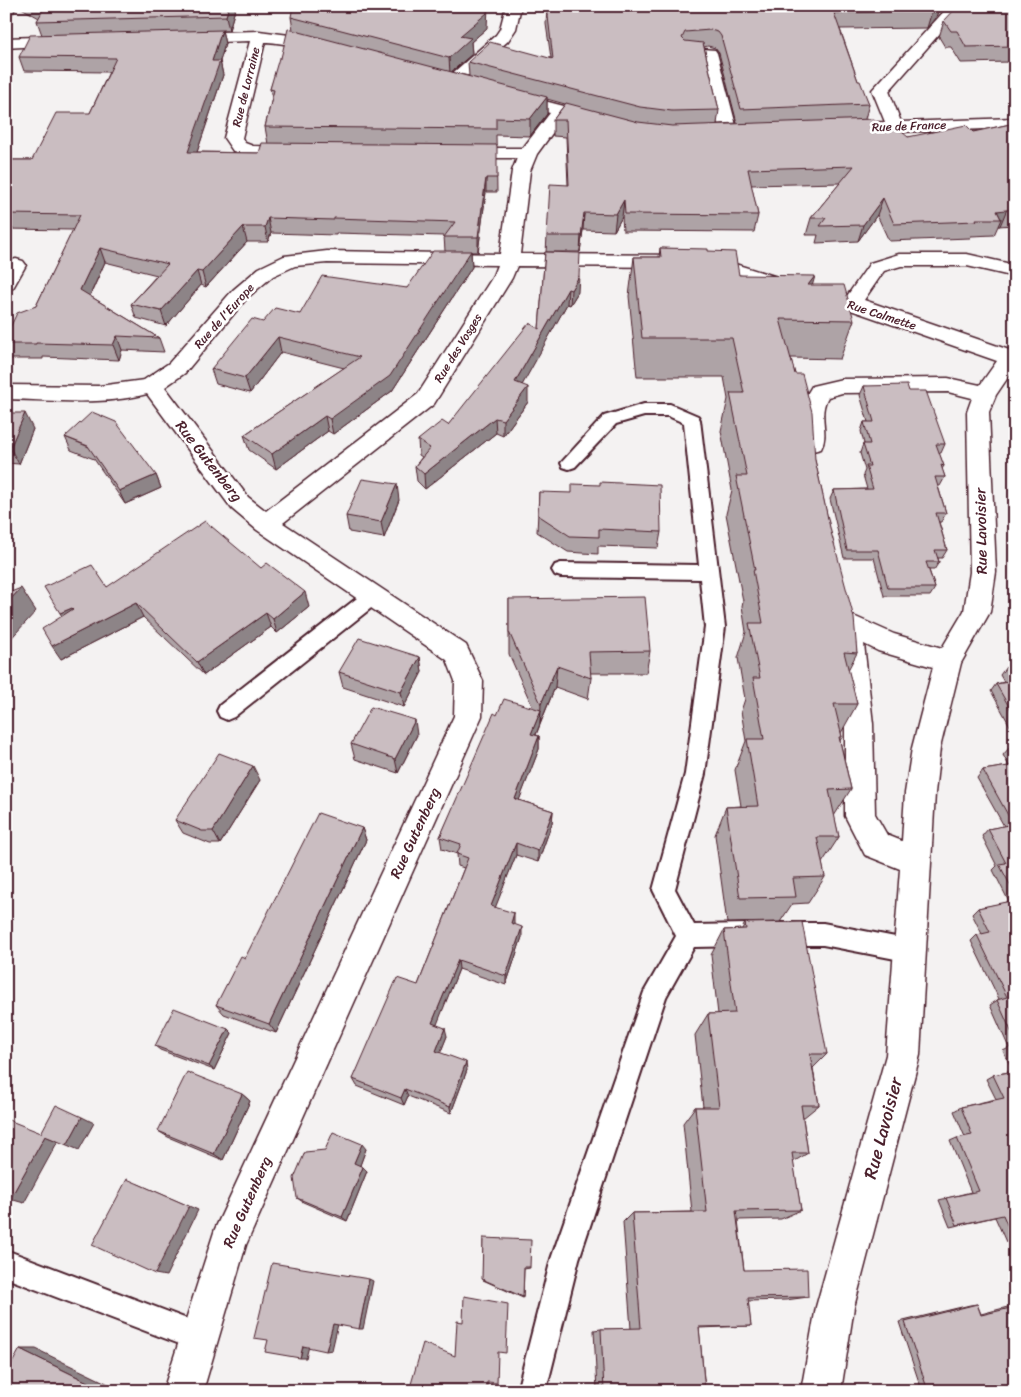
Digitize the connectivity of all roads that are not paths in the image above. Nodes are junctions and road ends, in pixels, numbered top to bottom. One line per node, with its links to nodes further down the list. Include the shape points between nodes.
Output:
1 (514, 6): 10 (street, via 502,38)
2 (957, 6): 16 (street, via 880,90)
3 (259, 36): 4 (street); 7 (street, via 298,39); 21 (street, Rue de Lorraine, via 233,138 239,147 251,150)
4 (172, 39)
5 (84, 41): 6 (street)
6 (6, 43)
7 (335, 49)
8 (689, 53): 19 (street, via 709,53)
9 (435, 76): 10 (street)
10 (453, 81): 11 (street)
11 (471, 86)
12 (498, 93): 13 (street)
13 (560, 111): 15 (street); 23 (street, Rue des Vosges)
14 (1015, 122): 16 (street, Rue de France)
15 (608, 124)
16 (895, 127): 17 (street, Rue de France)
17 (827, 130)
18 (749, 132): 19 (street)
19 (729, 133): 20 (street)
20 (710, 134)
21 (310, 151)
22 (439, 152): 23 (street)
23 (528, 153): 24 (street, Rue des Vosges, via 521,171)
24 (509, 260): 28 (street, Rue Calmette, via 692,261 728,268); 30 (street, Rue de l'Europe, via 327,256 291,260 266,272 240,294 177,368); 35 (street, Rue des Vosges, via 502,278 426,399)
25 (16, 265): 27 (street)
26 (1015, 271): 28 (street, via 967,260 899,260 877,267)
27 (6, 284)
28 (852, 304): 29 (street, Rue Calmette)
29 (1012, 359): 32 (street, Rue Lavoisier)
30 (152, 385): 31 (street, Rue de l'Europe, via 99,393); 35 (street, Rue Gutenberg, via 224,484 240,503)
31 (6, 392)
32 (985, 394): 33 (street, via 948,386 842,386 820,391 811,406); 39 (street, Rue Lavoisier, via 978,412 984,572 977,612)
33 (814, 460)
34 (569, 463): 37 (lane, via 610,420 644,410 670,410 692,420)
35 (266, 524): 38 (street, Rue Gutenberg)
36 (561, 570): 37 (lane)
37 (709, 572): 42 (lane, via 715,627 698,755 664,890)
38 (373, 596): 40 (lane); 45 (street, Rue Gutenberg, via 457,652 469,681 468,716 228,1242)
39 (948, 661): 41 (street, Rue Lavoisier, via 926,748); 41 (street, via 887,643 846,613 859,724 860,816 876,845)
40 (227, 711)
41 (916, 861): 43 (street, Rue Lavoisier)
42 (688, 936): 43 (lane, via 823,934); 47 (lane, via 656,992 565,1258)
43 (911, 951): 48 (street, Rue Lavoisier, via 903,1055 835,1307)
44 (6, 1264): 45 (lane)
45 (198, 1336): 46 (street, Rue Gutenberg)
46 (183, 1391)
47 (531, 1391)
48 (821, 1391)

